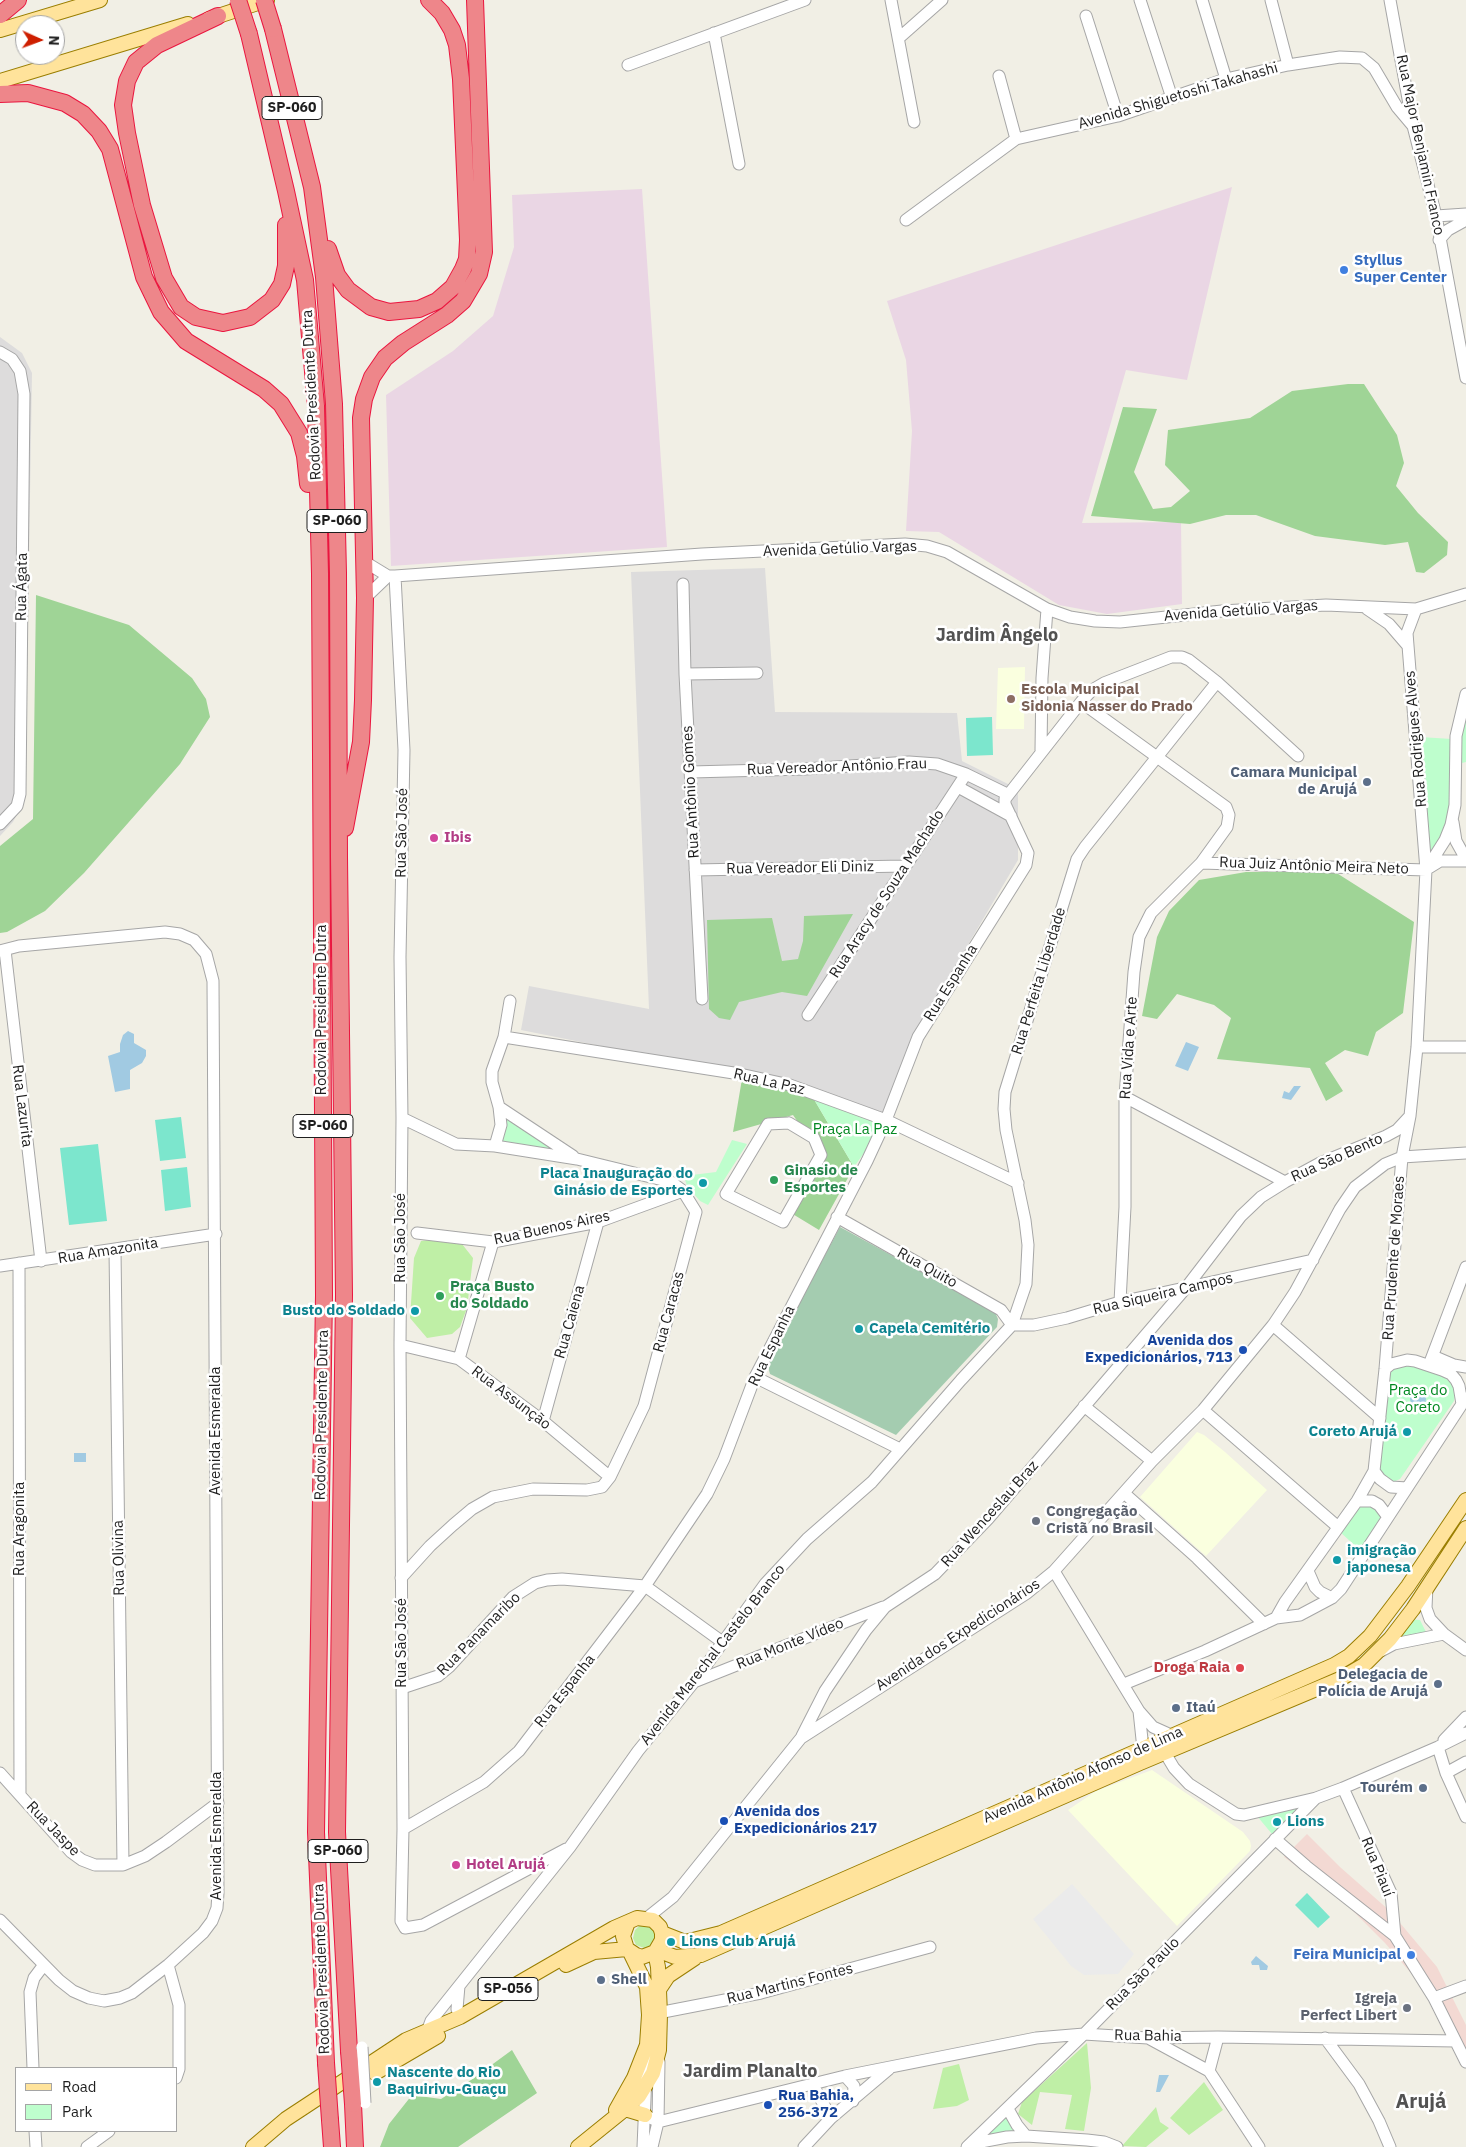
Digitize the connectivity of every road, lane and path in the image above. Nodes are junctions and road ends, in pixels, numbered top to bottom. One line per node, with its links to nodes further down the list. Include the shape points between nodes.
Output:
1 (18, 0): 14 (highway)
2 (100, 0): 17 (main road)
3 (238, 0): 33 (highway, Rodovia Presidente Dutra / SP-060, bridge)
4 (265, 0): 15 (main road); 32 (highway, Rodovia Presidente Dutra / SP-060, bridge)
5 (429, 0): 32 (highway, via 452,30 462,79 468,240 466,260 459,278 446,294 419,310 389,312 362,302 337,275)
6 (475, 0): 41 (highway, via 485,240 482,264 475,284 463,301 394,350 378,367 367,388 361,418)
7 (805, 0): 18 (street)
8 (891, 0): 19 (street)
9 (942, 0): 19 (street)
10 (1140, 0): 26 (street)
11 (1202, 0): 23 (street)
12 (1271, 0): 21 (street)
13 (1390, 0): 29 (street, Rua Major Benjamin Franco)
14 (0, 15)
15 (218, 16): 24 (main road); 33 (highway, via 157,44 136,62 127,81 123,105 142,205 164,278 181,306 205,320 232,323 250,317 272,300 282,284 286,266)
16 (1086, 16): 27 (street)
17 (0, 30)
18 (714, 33): 20 (street); 31 (street)
19 (899, 38): 28 (street)
20 (628, 65)
21 (1288, 65): 23 (street, Avenida Shiguetoshi Takahashi); 29 (street, Avenida Shiguetoshi Takahashi, via 1340,57 1362,58 1374,68 1397,107)
22 (999, 76): 30 (street)
23 (1226, 79): 26 (street, Avenida Shiguetoshi Takahashi)
24 (0, 81)
25 (0, 94): 42 (highway, via 28,93 64,103 83,114 99,131 110,149 144,277 160,312 186,341 264,389 288,414 299,434 305,456)
26 (1172, 98): 27 (street, Avenida Shiguetoshi Takahashi)
27 (1118, 116): 30 (street, Avenida Shiguetoshi Takahashi)
28 (914, 122)
29 (1413, 126): 35 (street, Rua Major Benjamin Franco)
30 (1016, 139): 36 (street, Avenida Shiguetoshi Takahashi)
31 (739, 164)
32 (312, 186): 66 (highway, Rodovia Presidente Dutra / SP-060, via 324,277 334,404)
33 (286, 190): 42 (highway, Rodovia Presidente Dutra / SP-060, via 305,280 316,406)
34 (1466, 214): 35 (street)
35 (1436, 216): 38 (street, Rua Major Benjamin Franco)
36 (906, 220)
37 (1466, 220): 38 (street, via 1448,230)
38 (1439, 240): 40 (street, Rua Major Benjamin Franco)
39 (0, 352): 65 (street, Rua Ágata, via 12,359 20,371 24,394 20,794 17,806)
40 (1466, 378)
41 (365, 562): 43 (street); 46 (highway)
42 (320, 574): 217 (highway, Rodovia Presidente Dutra / SP-060, bridge, via 324,1295 316,1832)
43 (392, 576): 46 (street); 48 (street, Avenida Getúlio Vargas, via 702,554 916,545 955,555); 82 (street, Rua São José, via 404,750 400,957)
44 (683, 584): 52 (street, Rua Antônio Gomes)
45 (1466, 594): 49 (street, Avenida Getúlio Vargas)
46 (365, 598): 66 (highway, via 361,742)
47 (1363, 606): 48 (street, Avenida Getúlio Vargas, via 1222,610 1107,622 1082,620); 49 (street, Avenida Getúlio Vargas); 50 (street, via 1389,624)
48 (1047, 609): 56 (street)
49 (1416, 609): 50 (street, Rua Rodrigues Alves, via 1408,633)
50 (1408, 648): 71 (street, Rua Rodrigues Alves)
51 (757, 673): 52 (street)
52 (684, 674): 59 (street, Rua Antônio Gomes)
53 (1217, 682): 55 (street, via 1187,658 1171,657 1104,683); 57 (street); 58 (street, Rua Perfeita Liberdade)
54 (1466, 694): 64 (street, via 1456,736)
55 (1080, 702): 56 (street); 58 (street)
56 (1041, 750): 62 (street)
57 (1298, 756)
58 (1157, 758): 68 (street, Rua Vida e Arte, via 1226,807 1229,815 1227,827); 89 (street, Rua Perfeita Liberdade, via 1077,859 1005,1092 1006,1130)
59 (690, 772): 60 (street, Rua Vereador Antônio Frau, via 909,762 937,764); 70 (street, Rua Antônio Gomes)
60 (966, 774): 61 (street, Rua Aracy de Souza Machado); 62 (street, Rua Vereador Antônio Frau)
61 (958, 787): 63 (street); 69 (street, Rua Aracy de Souza Machado)
62 (1007, 794): 63 (street, Rua Espanha, via 1005,804)
63 (1011, 816): 83 (street, Rua Espanha, via 1028,853 1026,865 918,1037)
64 (1452, 817): 67 (street, via 1456,841); 71 (street, via 1445,840)
65 (0, 824)
66 (339, 857): 218 (highway, Rodovia Presidente Dutra / SP-060, bridge, via 344,1295 337,1832 359,2103)
67 (1466, 860): 71 (street, via 1440,861)
68 (1201, 863): 71 (street, Rua Juiz Antônio Meira Neto); 79 (street, Rua Vida e Arte, via 1151,913 1142,930 1134,972)
69 (904, 866): 70 (street, Rua Vereador Eli Diniz); 75 (street, Rua Aracy de Souza Machado)
70 (695, 870): 73 (street, Rua Antônio Gomes)
71 (1426, 870): 77 (street, Rua Prudente de Moraes)
72 (3, 951): 94 (street, Avenida Esmeralda, via 19,946 165,932 194,940 206,954 213,981); 99 (street, Rua Lazurita)
73 (702, 999)
74 (510, 1001): 76 (street)
75 (808, 1015)
76 (504, 1037): 80 (street, via 492,1072); 83 (street, Rua La Paz, via 740,1074 790,1085)
77 (1417, 1047): 78 (street); 81 (street, Rua Prudente de Moraes)
78 (1466, 1047)
79 (1126, 1097): 88 (street); 104 (street, Rua Vida e Arte)
80 (499, 1107): 84 (street, via 501,1125); 87 (street)
81 (1410, 1116): 86 (street, Rua Prudente de Moraes); 88 (street, Rua São Bento, via 1386,1136 1349,1150)
82 (402, 1118): 84 (street, via 456,1144); 107 (street, Rua São José)
83 (886, 1120): 89 (street, Rua La Paz); 92 (street, Rua Espanha)
84 (496, 1146): 87 (street)
85 (1466, 1153): 86 (street, Avenida dos Expedicionários)
86 (1402, 1157): 98 (street, Avenida dos Expedicionários, via 1385,1164 1356,1188 1340,1209); 111 (street, Rua Prudente de Moraes)
87 (577, 1158): 90 (street, via 671,1182)
88 (1285, 1182): 103 (street, Rua São Bento, via 1261,1197 1241,1216)
89 (1018, 1183): 106 (street, Rua Perfeita Liberdade, via 1028,1245 1026,1284)
90 (684, 1191): 93 (street, Rua Buenos Aires); 121 (street, Rua Caracas, via 696,1212 644,1406)
91 (789, 1212): 91 (street, via 783,1222 726,1194 768,1124 789,1122 814,1138 821,1155)
92 (837, 1217): 106 (street, Rua Quito, via 1001,1310); 112 (street, Rua Espanha)
93 (598, 1222): 96 (street, Rua Buenos Aires); 117 (street, Rua Caiena)
94 (216, 1234): 97 (street, Rua Amazonita); 164 (street, Avenida Esmeralda)
95 (416, 1234): 96 (street, Rua Buenos Aires)
96 (493, 1242): 108 (street)
97 (115, 1250): 99 (street, Rua Amazonita); 169 (street, Rua Olivina)
98 (1313, 1260): 103 (street, Rua Siqueira Campos); 105 (street, Avenida dos Expedicionários)
99 (41, 1261): 100 (street, Rua Amazonita)
100 (19, 1264): 101 (street, Rua Amazonita); 162 (street, Rua Aragonita)
101 (0, 1266)
102 (1466, 1267): 109 (street)
103 (1185, 1289): 104 (street, Rua Siqueira Campos); 114 (street, Rua Wenceslau Braz)
104 (1120, 1302): 106 (street, Rua Siqueira Campos, via 1059,1320)
105 (1273, 1324): 115 (street, Avenida dos Expedicionários); 116 (street)
106 (1012, 1325): 118 (street, Avenida Marechal Castelo Branco)
107 (400, 1345): 108 (street, Rua Assunção); 132 (street, Rua São José)
108 (459, 1358): 117 (street, Rua Assunção)
109 (1431, 1360): 110 (street); 111 (street, via 1407,1360); 113 (street, via 1456,1380)
110 (1466, 1367)
111 (1385, 1368): 116 (street, Rua Prudente de Moraes)
112 (755, 1377): 118 (street); 133 (street, Rua Espanha, via 707,1494)
113 (1464, 1401): 122 (street)
114 (1084, 1406): 119 (street); 136 (street, Rua Wenceslau Braz, via 950,1560 915,1588)
115 (1203, 1410): 119 (street, Avenida dos Expedicionários); 127 (street)
116 (1380, 1418): 120 (street, Rua Prudente de Moraes)
117 (543, 1421): 121 (street, Rua Assunção)
118 (900, 1449): 140 (street, Avenida Marechal Castelo Branco, via 872,1482 786,1559)
119 (1152, 1461): 123 (street, Avenida dos Expedicionários)
120 (1374, 1471): 122 (street, via 1390,1487); 125 (street, Rua Prudente de Moraes)
121 (610, 1477): 132 (street, via 602,1487 587,1490 533,1488 493,1496 452,1525)
122 (1407, 1488): 126 (street)
123 (1124, 1493): 129 (street, Avenida dos Expedicionários); 138 (street)
124 (1466, 1500): 131 (main road, Avenida Antônio Afonso de Lima / SP-056)
125 (1357, 1501): 126 (street, via 1372,1501); 127 (street, Rua Prudente de Moraes)
126 (1388, 1516): 135 (street)
127 (1338, 1527): 130 (street, Rua Prudente de Moraes)
128 (1466, 1528): 134 (main road, Avenida Antônio Afonso de Lima / SP-056)
129 (1054, 1571): 146 (street); 153 (street, Avenida dos Expedicionários, via 1027,1593)
130 (1308, 1571): 135 (street, via 1315,1587); 137 (street, Rua Prudente de Moraes)
131 (1414, 1576): 134 (main road); 143 (main road, Avenida Antônio Afonso de Lima / SP-056, via 1370,1636)
132 (401, 1578): 147 (street, Rua São José)
133 (645, 1586): 140 (street); 147 (street, Rua Panamaribo, via 562,1579 535,1583 513,1597 438,1676); 166 (street, Rua Espanha, via 519,1751 484,1782)
134 (1427, 1586): 139 (street, via 1426,1608 1430,1619); 142 (main road, Avenida Antônio Afonso de Lima / SP-056)
135 (1332, 1598): 137 (street, via 1300,1616)
136 (885, 1606): 145 (street, Rua Monte Vídeo); 153 (street, Rua Wenceslau Braz, via 825,1690)
137 (1276, 1618): 138 (street)
138 (1264, 1624): 146 (street)
139 (1444, 1634): 141 (street); 142 (street, via 1394,1644)
140 (722, 1641): 145 (street, Avenida Marechal Castelo Branco)
141 (1466, 1650)
142 (1378, 1653): 144 (main road, Avenida Antônio Afonso de Lima / SP-056, via 1358,1670)
143 (1334, 1665): 144 (main road); 150 (main road, Avenida Antônio Afonso de Lima / SP-056)
144 (1340, 1679): 150 (main road, Avenida Antônio Afonso de Lima / SP-056)
145 (694, 1682): 168 (street, Avenida Marechal Castelo Branco, via 638,1751)
146 (1124, 1684): 148 (street)
147 (402, 1688): 166 (street, Rua São José)
148 (1139, 1711): 152 (street, via 1153,1727); 155 (street)
149 (1466, 1717): 154 (street)
150 (1196, 1733): 152 (main road, Avenida Antônio Afonso de Lima / SP-056); 156 (main road, Avenida Antônio Afonso de Lima / SP-056)
151 (1465, 1734): 154 (street)
152 (1173, 1736): 155 (main road, Avenida Antônio Afonso de Lima / SP-056)
153 (801, 1738): 170 (street, Avenida dos Expedicionários, via 673,1897)
154 (1438, 1747): 160 (street); 161 (street)
155 (1142, 1749): 158 (main road, Avenida Antônio Afonso de Lima / SP-056)
156 (1165, 1753): 158 (main road, Avenida Antônio Afonso de Lima / SP-056); 163 (street, via 1183,1780 1236,1814 1244,1815)
157 (1466, 1762): 160 (street)
158 (1112, 1769): 173 (main road, Avenida Antônio Afonso de Lima / SP-056, via 721,1933 685,1942); 178 (main road, Avenida Antônio Afonso de Lima / SP-056)
159 (0, 1772): 162 (street, Rua Jaspe)
160 (1446, 1773): 165 (street)
161 (1343, 1788): 163 (street); 174 (street, Rua Piauí, via 1391,1893)
162 (20, 1795): 169 (street, Rua Jaspe, via 82,1860 94,1865)
163 (1316, 1798): 167 (street, Rua São Paulo)
164 (218, 1803): 169 (street, Rua Jaspe, via 145,1856); 179 (street, Avenida Esmeralda, via 217,1908 203,1933)
165 (1466, 1817)
166 (404, 1829): 168 (street, Rua São José, via 401,1921 406,1928 423,1926)
167 (1275, 1839): 174 (street); 187 (street, Rua São Paulo)
168 (570, 1847): 181 (street, Avenida Marechal Castelo Branco)
169 (123, 1865)
170 (648, 1918): 172 (main road, SP-056); 173 (main road, SP-056)
171 (0, 1920): 180 (street)
172 (628, 1922): 176 (main road, via 623,1936); 186 (main road, SP-056, via 607,1931)
173 (661, 1930): 177 (main road, via 662,1940)
174 (1396, 1936): 184 (street, Rua Piauí)
175 (930, 1947): 185 (street, Rua Martins Fontes, via 761,1993)
176 (629, 1951): 177 (main road, SP-056, via 642,1957); 185 (main road, via 647,1987); 189 (main road, SP-056, via 594,1952)
177 (656, 1951): 178 (main road, Avenida Antônio Afonso de Lima / SP-056, via 675,1957); 183 (main road)
178 (701, 1955): 183 (main road, via 668,1976)
179 (168, 1965): 180 (street, via 132,1993 104,2001 73,1991); 198 (street, via 179,2005)
180 (43, 1966): 195 (street, via 34,1978 30,1992)
181 (459, 1986): 186 (street, via 457,2009); 189 (street, Avenida Marechal Castelo Branco, via 431,2020)
182 (1466, 1986): 184 (street)
183 (660, 1988): 185 (main road)
184 (1434, 1998): 192 (street, Rua Piauí)
185 (655, 2014): 193 (main road)
186 (460, 2017): 189 (main road, SP-056)
187 (1084, 2034): 190 (street, Rua Bahia); 196 (street, Rua Bahia, via 1036,2038); 204 (street, Rua São Paulo)
188 (1218, 2037): 190 (street, Rua Bahia); 191 (street, Rua Bahia); 197 (street)
189 (425, 2038): 215 (main road, SP-056, via 406,2040 286,2119); 216 (main road, SP-056, via 303,2118)
190 (1148, 2038): 197 (street)
191 (1325, 2038): 192 (street, Rua Bahia); 225 (street, via 1359,2084)
192 (1455, 2041): 194 (street, Rua Piauí)
193 (653, 2047): 201 (main road, via 653,2073); 207 (street); 208 (main road)
194 (1466, 2062)
195 (33, 2067)
196 (889, 2069): 199 (street, Rua Bahia); 202 (street)
197 (1208, 2071): 224 (street)
198 (178, 2072)
199 (845, 2076): 200 (street, Rua Bahia); 202 (street, via 854,2086)
200 (813, 2085): 206 (street); 207 (street)
201 (645, 2087): 203 (main road); 205 (street)
202 (853, 2101): 206 (street)
203 (625, 2109): 205 (main road); 208 (main road)
204 (1008, 2109): 211 (street); 212 (street, Rua São Paulo)
205 (645, 2115): 207 (street); 220 (street)
206 (831, 2118): 222 (street)
207 (658, 2122): 221 (street)
208 (607, 2124): 219 (main road)
209 (35, 2132): 213 (street)
210 (108, 2132): 214 (street)
211 (1026, 2136): 212 (street); 223 (street, via 1104,2142)
212 (968, 2146)
213 (36, 2147)
214 (87, 2147)
215 (253, 2147)
216 (265, 2147)
217 (332, 2147)
218 (355, 2147)
219 (578, 2147)
220 (643, 2147)
221 (652, 2147)
222 (804, 2147)
223 (1117, 2147)
224 (1259, 2147)
225 (1390, 2147)

